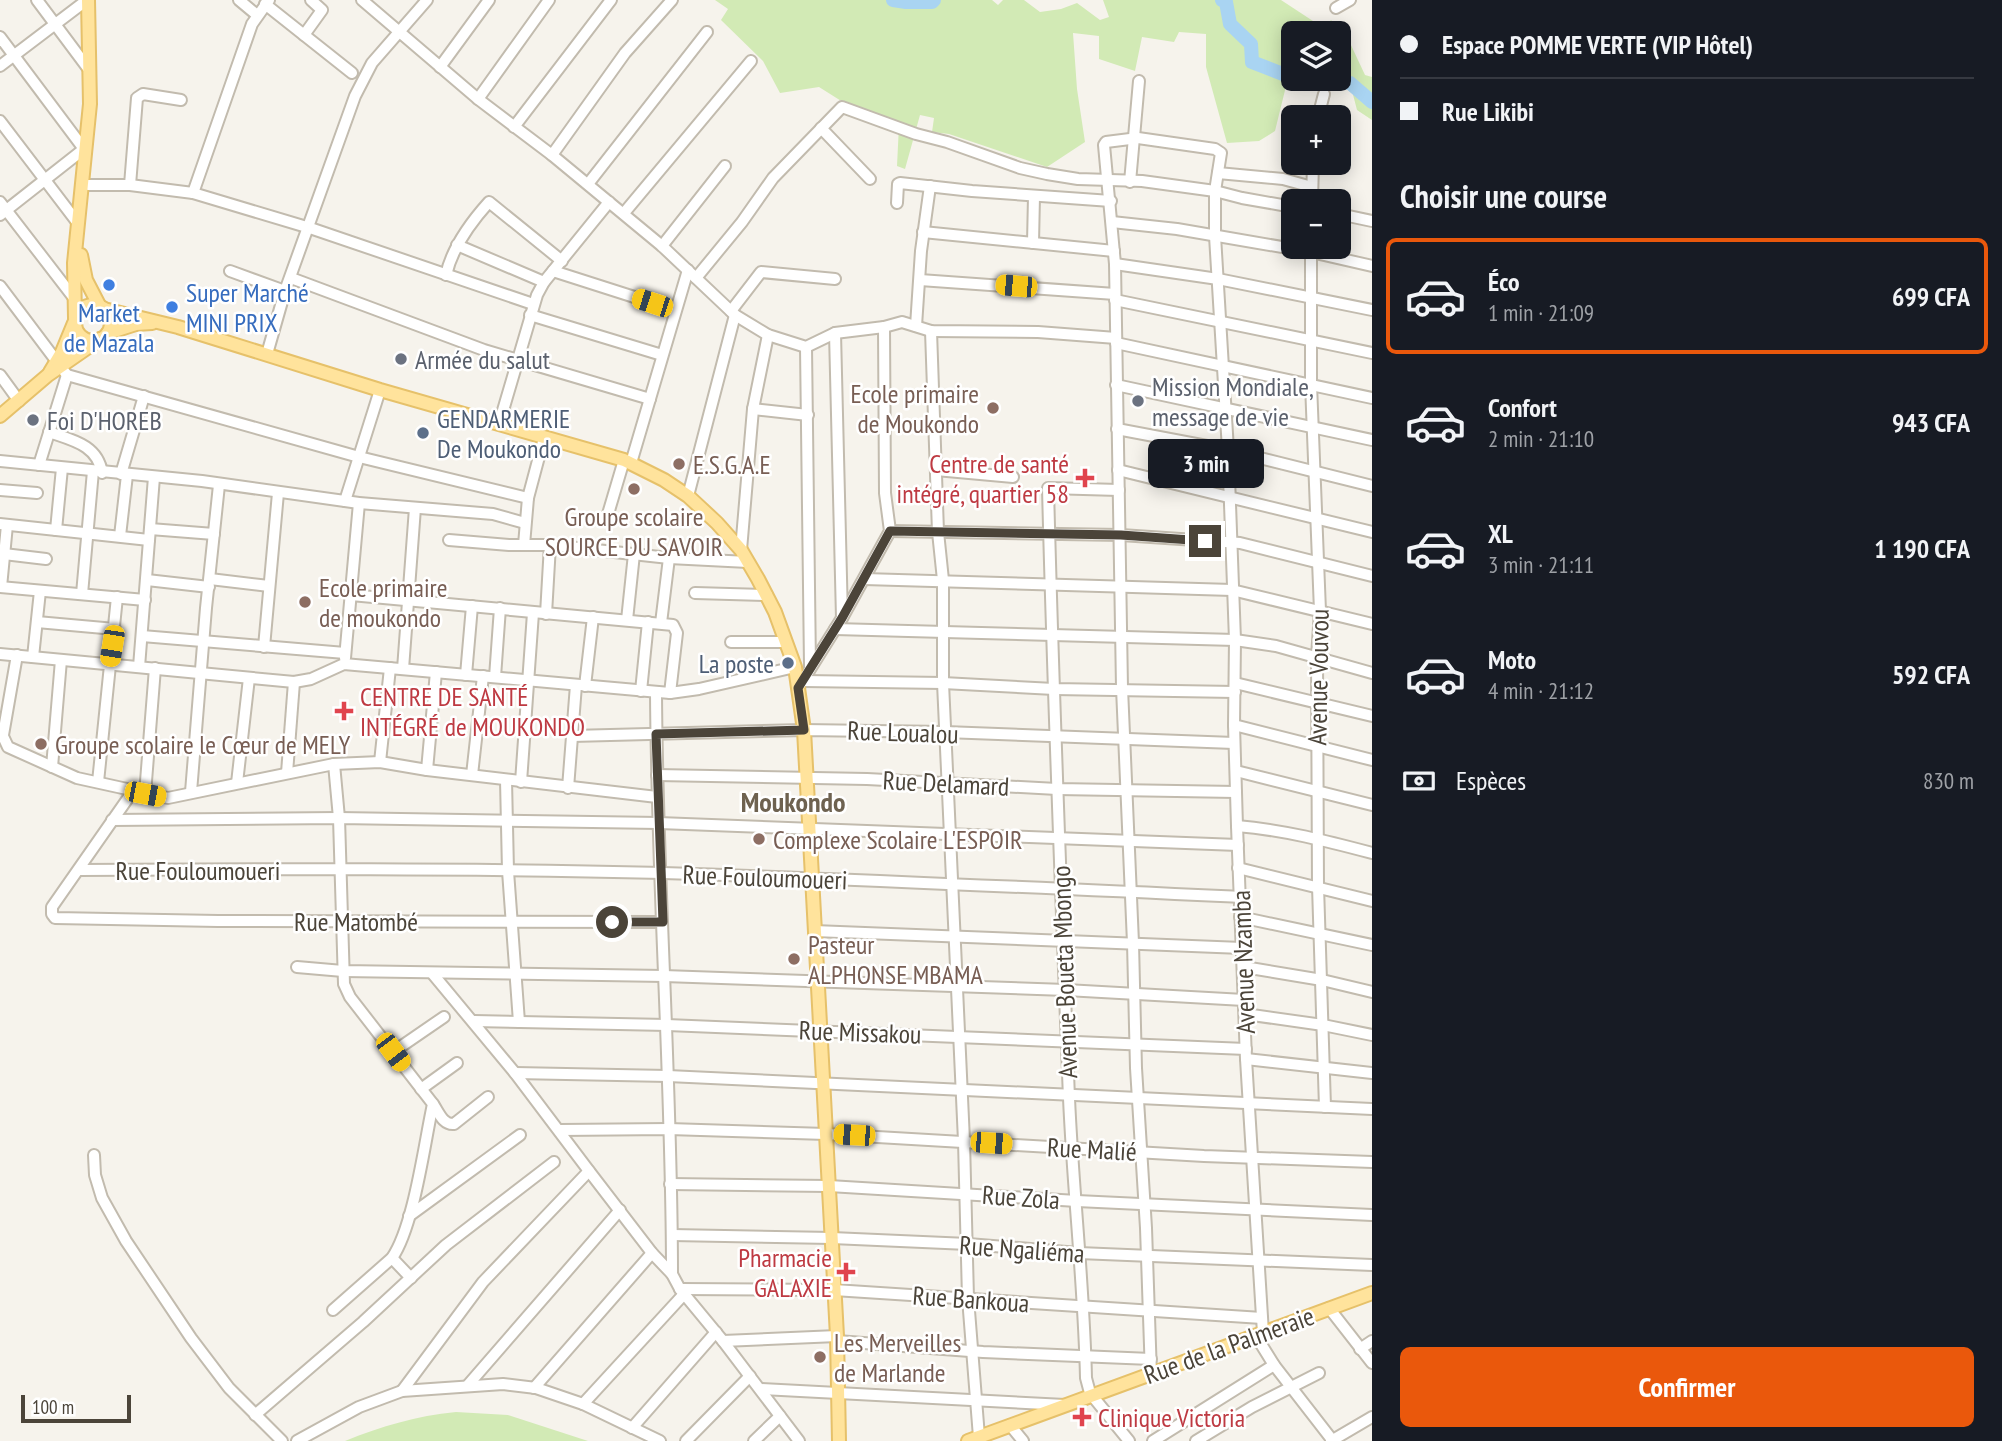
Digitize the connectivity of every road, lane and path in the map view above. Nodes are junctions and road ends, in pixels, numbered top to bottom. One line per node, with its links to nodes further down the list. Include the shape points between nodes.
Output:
1 (37, 0): 17 (street)
2 (87, 0): 17 (street); 26 (main road)
3 (94, 0): 48 (main road, via 95,103)
4 (239, 0): 16 (street)
5 (311, 0): 20 (street, via 322,10)
6 (362, 0): 18 (street)
7 (427, 0): 18 (street)
8 (489, 0): 25 (street)
9 (534, 0): 14 (street)
10 (611, 0): 34 (street)
11 (672, 0): 38 (street, via 625,53)
12 (1350, 0): 15 (street)
13 (267, 2): 16 (street); 20 (street)
14 (547, 4): 30 (street)
15 (1336, 8)
16 (257, 15): 52 (street)
17 (56, 25): 22 (street); 26 (street)
18 (400, 32): 25 (street); 64 (street, via 363,78)
19 (707, 32): 46 (street)
20 (304, 35): 27 (street)
21 (0, 37): 22 (street)
22 (14, 56): 24 (street); 37 (street)
23 (751, 61): 59 (street)
24 (0, 66)
25 (440, 67): 30 (street)
26 (90, 71): 37 (main road)
27 (352, 73)
28 (1139, 81): 36 (street)
29 (1324, 94): 32 (street)
30 (478, 99): 34 (street)
31 (181, 100): 47 (street, via 143,94 137,98)
32 (1321, 105)
33 (0, 121): 43 (street)
34 (514, 127): 38 (street)
35 (821, 128): 42 (street); 44 (street, via 845,107 1020,168); 79 (street)
36 (1133, 138): 40 (street, via 1219,150); 44 (street, via 1106,142); 45 (street)
37 (85, 150): 43 (street); 62 (main road)
38 (552, 155): 46 (street)
39 (725, 166): 69 (street)
40 (1218, 173): 50 (street, via 1283,179); 51 (street, Avenue Nzamba)
41 (1312, 175): 50 (street)
42 (870, 179)
43 (45, 181): 58 (street); 62 (street)
44 (1106, 181): 45 (street); 54 (street)
45 (1130, 182): 51 (street)
46 (588, 184): 55 (street)
47 (130, 185): 48 (street); 52 (street)
48 (88, 186): 91 (main road, via 81,259)
49 (930, 186): 53 (street); 56 (street, via 899,183); 65 (street)
50 (1312, 187)
51 (1215, 191): 57 (street); 66 (street, Avenue Nzamba)
52 (193, 193): 64 (street)
53 (1034, 196): 54 (street); 67 (street)
54 (1111, 201): 63 (street)
55 (609, 202): 59 (street); 74 (street)
56 (897, 203)
57 (1281, 205)
58 (2, 209): 90 (street)
59 (624, 214): 69 (street)
60 (1351, 217): 61 (street)
61 (1372, 221)
62 (77, 222): 90 (main road)
63 (1112, 222): 66 (street); 71 (street)
64 (310, 228): 80 (street); 81 (street)
65 (923, 232): 67 (street); 84 (street)
66 (1215, 236): 70 (street); 83 (street, Avenue Nzamba)
67 (1033, 243): 71 (street)
68 (457, 245): 74 (street, via 491,202); 80 (street); 85 (street)
69 (662, 246): 79 (street)
70 (1281, 246)
71 (1114, 251): 75 (street)
72 (1311, 259): 89 (street, Avenue Vouvou)
73 (1345, 259): 76 (street)
74 (562, 261): 78 (street)
75 (1115, 264): 83 (street); 88 (street)
76 (1372, 266)
77 (230, 271): 87 (street)
78 (553, 271): 85 (street); 93 (street)
79 (692, 274): 93 (street); 95 (street)
80 (446, 275): 92 (street)
81 (291, 278): 87 (street); 111 (street)
82 (835, 279): 95 (street, via 761,272)
83 (1218, 279): 89 (street); 97 (street, Avenue Nzamba)
84 (920, 280): 88 (street); 99 (street)
85 (544, 282): 92 (street)
86 (0, 286): 113 (street)
87 (285, 291): 109 (street)
88 (1115, 297): 97 (street); 106 (street)
89 (1312, 297): 94 (street); 105 (street, Avenue Vouvou)
90 (74, 298): 96 (main road)
91 (102, 308): 96 (main road, via 85,307); 98 (main road); 104 (main road, via 111,322)
92 (532, 309): 110 (street); 111 (street)
93 (675, 310): 110 (street)
94 (1372, 310)
95 (733, 313): 103 (street); 151 (street)
96 (75, 320): 104 (main road, via 77,332 85,340); 113 (main road)
97 (1221, 321): 105 (street); 112 (street, Avenue Nzamba)
98 (162, 323): 104 (main road, via 136,324); 109 (main road)
99 (916, 326): 100 (street, via 902,322); 101 (street)
100 (884, 327): 102 (street); 162 (street, via 885,493)
101 (930, 331): 106 (street, via 1038,332); 138 (street)
102 (835, 333): 107 (street); 205 (street)
103 (768, 335): 107 (street); 123 (street)
104 (104, 336): 113 (main road)
105 (1311, 339): 108 (street); 116 (street, Avenue Vouvou)
106 (1116, 340): 112 (street); 115 (street)
107 (806, 347): 124 (street)
108 (1372, 353)
109 (267, 354): 117 (main road)
110 (662, 355): 119 (street)
111 (516, 360): 119 (street); 126 (street)
112 (1223, 364): 116 (street); 122 (street, Avenue Nzamba)
113 (62, 368): 118 (street); 121 (main road); 129 (street)
114 (0, 375): 121 (street)
115 (1116, 384): 122 (street); 128 (street)
116 (1311, 384): 120 (street); 127 (street, Avenue Vouvou)
117 (380, 390): 126 (main road); 133 (street)
118 (144, 396): 133 (street); 142 (street)
119 (650, 398): 135 (street)
120 (1372, 398)
121 (19, 401): 125 (main road)
122 (1226, 407): 127 (street); 132 (street, Avenue Nzamba)
123 (753, 410): 124 (street); 177 (street)
124 (808, 415): 233 (street)
125 (0, 416)
126 (499, 424): 130 (main road)
127 (1314, 426): 131 (street); 140 (street, Avenue Vouvou)
128 (1117, 429): 132 (street); 139 (street)
129 (49, 432): 136 (street); 141 (street, via 90,449 99,459)
130 (544, 438): 135 (main road); 153 (street)
131 (1372, 440)
132 (1228, 450): 140 (street); 152 (street, Avenue Nzamba)
133 (359, 457): 153 (street); 154 (street)
134 (0, 461): 136 (street)
135 (627, 462): 151 (main road); 157 (street)
136 (39, 465): 137 (street)
137 (62, 468): 141 (street); 161 (street)
138 (936, 470): 144 (street); 163 (street)
139 (1118, 470): 148 (street); 152 (street)
140 (1315, 471): 146 (street); 158 (street, Avenue Vouvou)
141 (97, 472): 142 (street); 165 (street)
142 (124, 475): 143 (street); 170 (street)
143 (154, 477): 145 (street); 167 (street)
144 (1013, 477)
145 (219, 485): 150 (street); 168 (street)
146 (1372, 486)
147 (0, 490): 149 (street)
148 (1119, 490): 166 (street, Avenue Boueta Mbongo, via 1048,488); 169 (street)
149 (37, 493)
150 (278, 493): 154 (street); 187 (street)
151 (688, 496): 177 (main road)
152 (1228, 497): 158 (street); 172 (street, Avenue Nzamba)
153 (528, 498): 159 (street)
154 (345, 501): 155 (street)
155 (359, 503): 156 (street); 194 (street)
156 (415, 508): 159 (street, via 493,514); 198 (street)
157 (608, 514)
158 (1316, 517): 164 (street); 180 (street, Avenue Vouvou)
159 (525, 523): 173 (street)
160 (3, 524): 161 (street); 175 (street)
161 (56, 530): 165 (street)
162 (890, 531): 163 (street); 182 (street)
163 (938, 532): 166 (street); 184 (street)
164 (1372, 532)
165 (88, 533): 170 (street); 193 (street)
166 (1049, 533): 169 (street); 186 (street, Avenue Boueta Mbongo)
167 (150, 534): 168 (street); 170 (street); 183 (street)
168 (214, 534): 185 (street)
169 (1121, 535): 172 (street); 189 (street)
170 (120, 536)
171 (449, 540): 173 (street)
172 (1230, 542): 180 (street); 190 (street, Avenue Nzamba)
173 (524, 545): 174 (street)
174 (550, 545): 176 (street); 203 (street)
175 (4, 554): 179 (street); 188 (street)
176 (634, 554): 178 (street); 206 (street)
177 (744, 556): 178 (street); 195 (main road)
178 (668, 558): 209 (street)
179 (46, 559)
180 (1319, 561): 181 (street); 201 (street, Avenue Vouvou)
181 (1372, 576)
182 (864, 579): 184 (street); 205 (street)
183 (147, 580): 185 (street); 197 (street)
184 (943, 580): 186 (street); 213 (street)
185 (209, 583): 187 (street); 218 (street)
186 (1051, 584): 189 (street); 214 (street, Avenue Boueta Mbongo)
187 (269, 586): 221 (street)
188 (0, 587): 191 (street)
189 (1121, 587): 190 (street); 216 (street)
190 (1232, 590): 201 (street); 217 (street, Avenue Nzamba)
191 (40, 591): 193 (street); 207 (street)
192 (695, 593): 195 (street)
193 (82, 594): 196 (street)
194 (351, 595): 198 (street); 226 (street)
195 (767, 595): 220 (main road)
196 (117, 597): 197 (street); 211 (street)
197 (145, 600): 215 (street)
198 (409, 600): 199 (street); 234 (street)
199 (472, 606): 200 (street); 238 (street)
200 (500, 608): 202 (street); 239 (street)
201 (1320, 611): 210 (street); 225 (street, Avenue Vouvou)
202 (533, 613): 203 (street); 241 (street)
203 (546, 614): 204 (street)
204 (593, 617): 206 (street); 245 (street)
205 (842, 618): 212 (street)
206 (627, 620): 208 (street)
207 (37, 622): 211 (street); 224 (street)
208 (648, 622): 209 (street); 249 (street)
209 (661, 623): 251 (street, via 673,625 677,633)
210 (1372, 624)
211 (115, 629): 228 (street)
212 (835, 629): 213 (street); 233 (street)
213 (941, 632): 214 (street); 243 (street)
214 (1053, 634): 216 (street); 248 (street, Avenue Boueta Mbongo)
215 (142, 636): 218 (street); 229 (street)
216 (1121, 636): 217 (street); 247 (street)
217 (1235, 640): 225 (street); 246 (street, Avenue Nzamba)
218 (205, 642): 221 (street); 236 (street)
219 (731, 642): 220 (street)
220 (786, 642): 230 (main road)
221 (264, 647): 226 (street)
222 (0, 654): 223 (street)
223 (17, 655): 224 (street); 256 (street)
224 (33, 657): 227 (street)
225 (1317, 657): 237 (street); 252 (street, Avenue Vouvou)
226 (345, 659): 232 (street); 242 (street, via 311,679)
227 (61, 660): 228 (street); 267 (street)
228 (110, 664): 229 (street); 275 (street)
229 (139, 667): 231 (street)
230 (795, 667): 244 (main road); 251 (street)
231 (155, 668): 236 (street); 286 (street)
232 (390, 668): 234 (street); 265 (street)
233 (810, 668): 244 (street)
234 (403, 669): 235 (street)
235 (436, 672): 238 (street); 268 (street)
236 (202, 673): 240 (street); 283 (street)
237 (1372, 673)
238 (466, 675): 239 (street)
239 (489, 677): 241 (street); 271 (street)
240 (249, 678): 242 (street); 277 (street)
241 (528, 680): 245 (street); 276 (street)
242 (295, 682): 270 (street)
243 (943, 683): 244 (street); 248 (street); 257 (street)
244 (801, 684): 255 (main road)
245 (580, 685): 249 (street); 259 (street)
246 (1235, 687): 247 (street); 252 (street); 254 (street, Avenue Nzamba)
247 (1122, 688): 248 (street); 261 (street)
248 (1054, 689): 260 (street, Avenue Boueta Mbongo)
249 (640, 691): 250 (street)
250 (656, 692): 251 (street); 258 (street)
251 (670, 693)
252 (1318, 702): 253 (street); 263 (street, Avenue Vouvou)
253 (1372, 716)
254 (1234, 725): 262 (street, Avenue Nzamba); 263 (street)
255 (804, 730): 257 (street, Rue Loualou); 258 (street, Rue Loualou); 273 (main road)
256 (2, 732): 267 (street, via 8,747)
257 (945, 732): 260 (street, Rue Loualou); 278 (street)
258 (656, 734): 259 (street, Rue Loualou); 272 (street)
259 (572, 736): 279 (street)
260 (1056, 738): 261 (street, Rue Loualou); 280 (street, Avenue Boueta Mbongo)
261 (1124, 740): 262 (street, Rue Loualou); 281 (street)
262 (1234, 743): 269 (street, Avenue Nzamba)
263 (1317, 747): 264 (street); 285 (street, Avenue Vouvou)
264 (1372, 760)
265 (380, 762): 266 (street); 268 (street)
266 (334, 764): 270 (street); 289 (street)
267 (52, 767): 275 (street)
268 (428, 770): 271 (street)
269 (1236, 771): 284 (street, Avenue Nzamba); 285 (street)
270 (287, 773): 277 (street)
271 (472, 775): 274 (street)
272 (657, 775): 273 (street, Rue Delamard); 287 (street)
273 (806, 779): 278 (street, Rue Delamard); 294 (main road)
274 (506, 780): 276 (street); 291 (street)
275 (98, 782): 282 (street)
276 (521, 782): 279 (street)
277 (237, 783): 283 (street)
278 (947, 784): 280 (street, Rue Delamard); 295 (street)
279 (568, 788): 287 (street)
280 (1057, 789): 281 (street, Rue Delamard); 296 (street, Avenue Boueta Mbongo)
281 (1126, 790): 284 (street, Rue Delamard); 298 (street)
282 (133, 791): 286 (street); 290 (street)
283 (191, 792): 286 (street, via 168,798)
284 (1236, 792): 293 (street, Avenue Nzamba)
285 (1318, 792): 288 (street); 297 (street, Avenue Vouvou)
286 (145, 794)
287 (657, 797): 292 (street)
288 (1372, 805)
289 (339, 818): 290 (street); 291 (street); 302 (street)
290 (112, 820): 303 (street)
291 (507, 821): 292 (street); 304 (street)
292 (659, 823): 294 (street); 305 (street)
293 (1237, 826): 297 (street); 299 (street, Avenue Nzamba)
294 (808, 828): 295 (street); 306 (main road)
295 (951, 833): 296 (street); 307 (street)
296 (1058, 838): 298 (street); 309 (street, Avenue Boueta Mbongo)
297 (1318, 838): 300 (street); 308 (street, Avenue Vouvou)
298 (1127, 841): 299 (street); 310 (street)
299 (1238, 845): 301 (street, Avenue Nzamba)
300 (1372, 853)
301 (1238, 868): 308 (street); 311 (street, Avenue Nzamba)
302 (340, 869): 303 (street, Rue Fouloumoueri); 304 (street, Rue Fouloumoueri); 314 (street)
303 (79, 870): 314 (street, Rue Matombé, via 52,907 52,914 60,919)
304 (508, 872): 305 (street, Rue Fouloumoueri); 315 (street)
305 (661, 873): 306 (street, Rue Fouloumoueri); 316 (street)
306 (811, 879): 307 (street, Rue Fouloumoueri); 317 (main road)
307 (951, 883): 309 (street, Rue Fouloumoueri); 319 (street)
308 (1318, 886): 312 (street); 318 (street, Avenue Vouvou)
309 (1060, 889): 310 (street, Rue Fouloumoueri); 320 (street, Avenue Boueta Mbongo)
310 (1131, 892): 311 (street, Rue Fouloumoueri); 321 (street)
311 (1241, 897): 313 (street, Avenue Nzamba)
312 (1372, 901)
313 (1240, 917): 318 (street); 323 (street, Avenue Nzamba)
314 (342, 920): 315 (street, Rue Matombé); 326 (street)
315 (513, 922): 316 (street, Rue Matombé); 328 (street)
316 (663, 922): 329 (street)
317 (814, 931): 319 (street); 331 (main road)
318 (1320, 934): 322 (street); 330 (street, Avenue Vouvou)
319 (954, 935): 320 (street); 332 (street)
320 (1062, 939): 321 (street); 333 (street, Avenue Boueta Mbongo)
321 (1133, 943): 323 (street); 335 (street)
322 (1372, 945)
323 (1242, 948): 325 (street, Avenue Nzamba)
324 (297, 967): 326 (street)
325 (1244, 967): 330 (street); 336 (street, Avenue Nzamba)
326 (343, 971): 327 (street); 348 (street, via 347,992)
327 (432, 972): 328 (street); 339 (street)
328 (516, 974): 329 (street); 340 (street)
329 (664, 976): 331 (street); 341 (street)
330 (1322, 980): 334 (street); 342 (street, Avenue Vouvou)
331 (817, 981): 332 (street); 343 (main road)
332 (957, 988): 333 (street); 345 (street)
333 (1066, 990): 335 (street); 346 (street, Avenue Boueta Mbongo)
334 (1372, 992)
335 (1134, 994): 336 (street); 347 (street)
336 (1244, 1000): 337 (street, Avenue Nzamba)
337 (1245, 1014): 342 (street); 349 (street, Avenue Nzamba)
338 (443, 1017): 348 (street)
339 (474, 1021): 340 (street, Rue Missakou); 352 (street)
340 (519, 1021): 341 (street, Rue Missakou)
341 (667, 1025): 343 (street, Rue Missakou); 354 (street)
342 (1323, 1026): 344 (street); 351 (street, Avenue Vouvou)
343 (820, 1030): 345 (street, Rue Missakou); 355 (main road)
344 (1372, 1035)
345 (959, 1036): 346 (street, Rue Missakou); 357 (street)
346 (1068, 1041): 347 (street, Rue Missakou); 358 (street, Avenue Boueta Mbongo)
347 (1135, 1045): 349 (street, Rue Missakou); 360 (street)
348 (393, 1052): 356 (street)
349 (1246, 1054): 351 (street, Rue Missakou); 361 (street, Avenue Nzamba)
350 (457, 1063): 356 (street)
351 (1324, 1067): 353 (street, Rue Missakou); 363 (street, Avenue Vouvou)
352 (515, 1073): 354 (street); 366 (street)
353 (1372, 1073)
354 (668, 1076): 355 (street); 365 (street)
355 (823, 1083): 357 (street); 367 (main road)
356 (421, 1089): 362 (street)
357 (961, 1089): 358 (street); 369 (street)
358 (1069, 1096): 360 (street); 370 (street, Avenue Boueta Mbongo)
359 (488, 1097): 362 (street, via 450,1125)
360 (1138, 1097): 361 (street); 371 (street)
361 (1250, 1103): 363 (street); 373 (street, Avenue Nzamba)
362 (433, 1104): 385 (street)
363 (1325, 1107): 364 (street)
364 (1372, 1109)
365 (669, 1129): 366 (street, Rue Malié); 367 (street, Rue Malié); 377 (street)
366 (560, 1130): 376 (street)
367 (827, 1133): 369 (street, Rue Malié); 378 (main road)
368 (520, 1135): 385 (street)
369 (964, 1141): 370 (street, Rue Malié); 379 (street)
370 (1072, 1149): 371 (street, Rue Malié); 380 (street, Avenue Boueta Mbongo)
371 (1141, 1152): 373 (street, Rue Malié); 381 (street)
372 (94, 1155): 429 (street, via 102,1198 126,1241 191,1338)
373 (1253, 1156): 375 (street, Rue Malié); 382 (street, Avenue Nzamba)
374 (554, 1162): 396 (street, via 446,1245)
375 (1372, 1162)
376 (589, 1171): 383 (street); 423 (street, via 483,1282)
377 (670, 1184): 378 (street, Rue Zola); 386 (street)
378 (829, 1186): 379 (street, Rue Zola); 387 (main road)
379 (965, 1193): 380 (street, Rue Zola); 388 (street)
380 (1077, 1201): 381 (street, Rue Zola); 390 (street, Avenue Boueta Mbongo)
381 (1144, 1203): 382 (street, Rue Zola); 391 (street)
382 (1256, 1208): 384 (street, Rue Zola); 393 (street, Avenue Nzamba)
383 (620, 1210): 389 (street); 419 (street)
384 (1372, 1215)
385 (409, 1216): 392 (street)
386 (672, 1235): 387 (street, Rue Ngaliéma); 395 (street)
387 (832, 1238): 388 (street, Rue Ngaliéma); 397 (main road)
388 (968, 1244): 390 (street, Rue Ngaliéma); 400 (street)
389 (652, 1253): 395 (street); 421 (street)
390 (1079, 1253): 391 (street, Rue Ngaliéma); 401 (street, Avenue Boueta Mbongo)
391 (1147, 1256): 393 (street, Rue Ngaliéma); 404 (street)
392 (392, 1258): 396 (street); 403 (street)
393 (1258, 1261): 394 (street, Rue Ngaliéma); 405 (street, Avenue Nzamba)
394 (1372, 1265)
395 (672, 1274): 398 (street)
396 (411, 1278): 429 (street)
397 (834, 1290): 398 (street, Rue Bankoua); 400 (street, Rue Bankoua); 408 (main road)
398 (682, 1291): 407 (street); 427 (street)
399 (1372, 1293): 402 (main road, Rue de la Palmeraie)
400 (968, 1298): 401 (street, Rue Bankoua); 411 (street)
401 (1082, 1306): 404 (street, Rue Bankoua); 412 (street, Avenue Boueta Mbongo)
402 (1329, 1308): 406 (main road, Rue de la Palmeraie); 410 (street)
403 (333, 1310)
404 (1149, 1311): 405 (street, Rue Bankoua); 413 (street)
405 (1262, 1318): 406 (street, Avenue Nzamba)
406 (1260, 1335): 415 (street, Avenue Nzamba); 417 (main road, Rue de la Palmeraie)
407 (720, 1336): 408 (street); 418 (street); 433 (street)
408 (837, 1339): 411 (street); 424 (main road)
409 (1372, 1341): 410 (street)
410 (1360, 1349): 414 (street)
411 (974, 1351): 412 (street); 426 (street)
412 (1085, 1356): 413 (street); 425 (street, Avenue Boueta Mbongo)
413 (1151, 1359): 417 (street)
414 (1372, 1363)
415 (1274, 1365): 420 (street, Avenue Nzamba); 444 (street)
416 (1318, 1373): 420 (street)
417 (1151, 1375): 425 (main road, Rue de la Palmeraie)
418 (750, 1376): 422 (street); 438 (street)
419 (468, 1385): 421 (street); 423 (street)
420 (1292, 1387): 445 (street); 446 (street, Avenue Nzamba)
421 (534, 1388): 427 (street)
422 (761, 1390): 424 (street); 430 (street)
423 (402, 1391): 436 (street, via 359,1407)
424 (840, 1393): 426 (street); 441 (main road)
425 (1092, 1396): 428 (main road, Rue de la Palmeraie); 443 (street, Avenue Boueta Mbongo)
426 (975, 1402): 428 (street); 434 (street)
427 (583, 1404): 433 (street)
428 (1066, 1405): 432 (main road, Rue de la Palmeraie)
429 (255, 1415): 435 (street)
430 (780, 1416): 439 (street); 440 (street)
431 (1372, 1417): 446 (street)
432 (1010, 1425): 434 (main road, Rue de la Palmeraie); 442 (street)
433 (632, 1428): 437 (street)
434 (974, 1439)
435 (282, 1441)
436 (297, 1441)
437 (660, 1441)
438 (686, 1441)
439 (754, 1441)
440 (799, 1441)
441 (839, 1441)
442 (1023, 1441)
443 (1129, 1441)
444 (1153, 1441)
445 (1196, 1441)
446 (1332, 1441)

